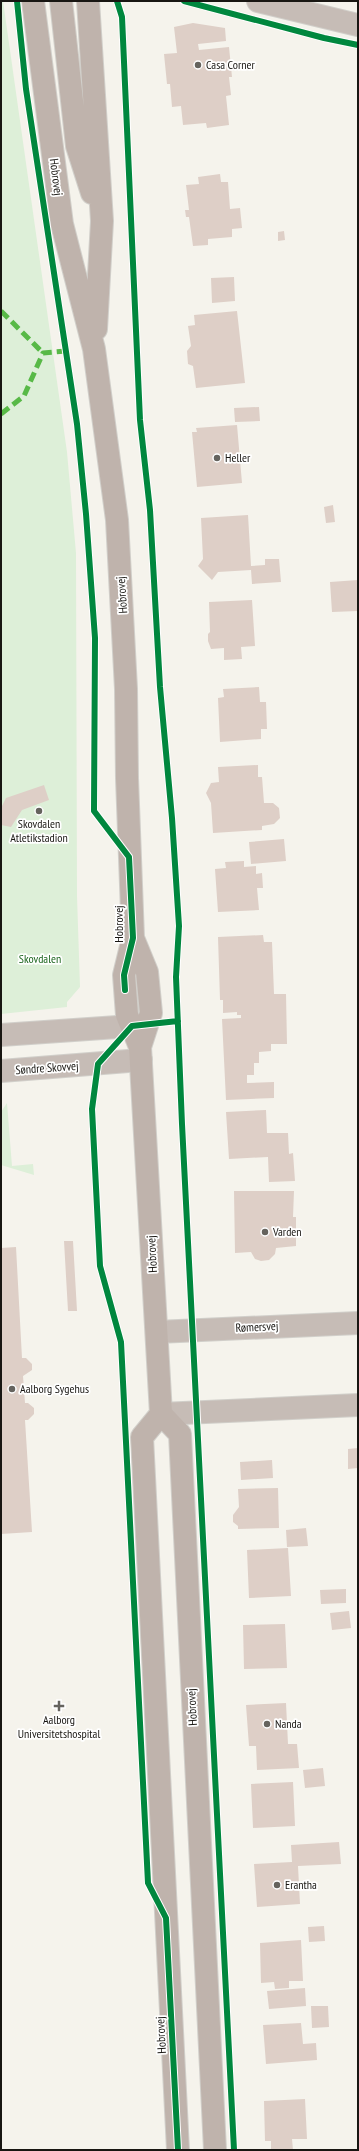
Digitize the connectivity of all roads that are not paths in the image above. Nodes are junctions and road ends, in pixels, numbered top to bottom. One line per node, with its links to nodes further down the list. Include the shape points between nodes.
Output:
1 (33, 1): 7 (main road, Hobrovej, via 62,224)
2 (61, 1): 6 (main road, via 77,146)
3 (88, 1): 6 (main road, Hobrovej)
4 (258, 1): 5 (street)
5 (358, 25)
6 (102, 221): 7 (main road, Hobrovej)
7 (94, 349): 8 (main road, Hobrovej, via 117,520 123,606)
8 (133, 938): 9 (main road, Hobrovej, via 124,974 127,1015); 11 (main road, Hobrovej, via 147,972 150,1013)
9 (132, 1026): 10 (street); 11 (main road, Hobrovej)
10 (1, 1035)
11 (140, 1054): 12 (street, Søndre Skovvej); 14 (main road, Hobrovej)
12 (1, 1072)
13 (358, 1323): 14 (street, Rømersvej)
14 (157, 1332): 16 (main road, Hobrovej)
15 (358, 1405): 16 (street)
16 (161, 1414): 17 (main road, Hobrovej, via 142,1437); 18 (main road, Hobrovej, via 180,1434)
17 (178, 2150)
18 (215, 2150)

